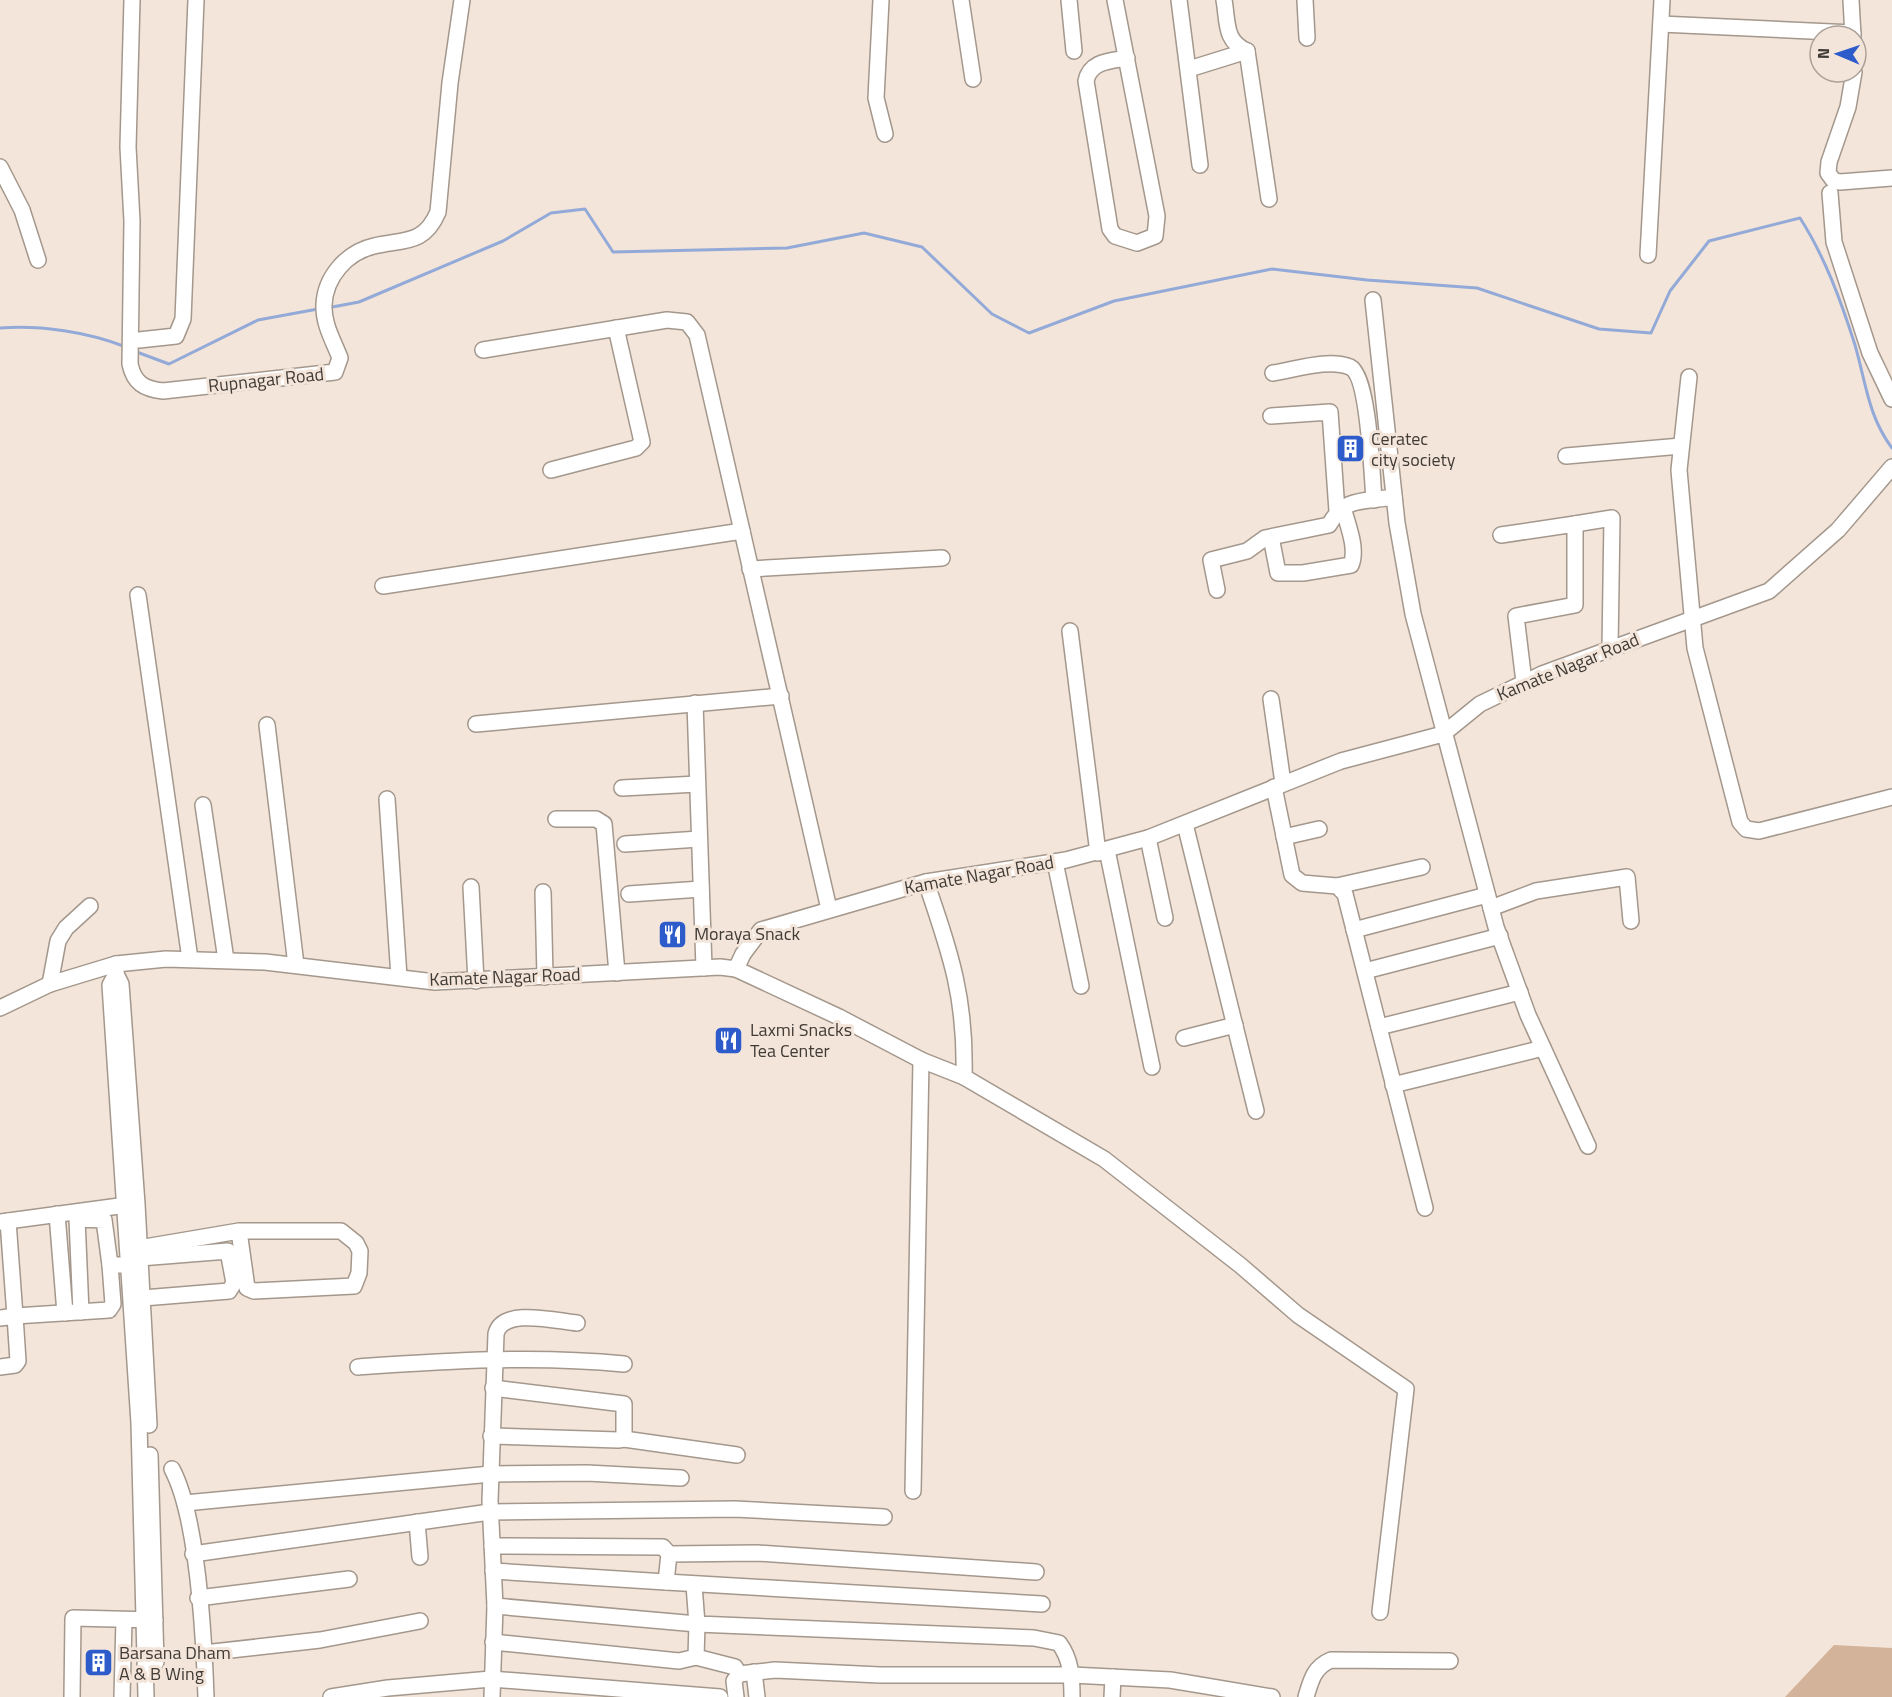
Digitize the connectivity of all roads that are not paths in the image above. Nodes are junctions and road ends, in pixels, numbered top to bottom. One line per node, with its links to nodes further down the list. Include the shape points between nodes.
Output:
1 (132, 0): 33 (street, Rupnagar Road, via 128,147)
2 (196, 0): 33 (street, via 183,319 176,336)
3 (462, 0): 33 (street, Rupnagar Road, via 438,212 424,234 352,255 336,271 325,310 340,358 335,372 150,390 132,376)
4 (881, 0): 23 (street, via 876,98)
5 (961, 0): 21 (street)
6 (1070, 0): 17 (street)
7 (1115, 0): 19 (street)
8 (1179, 0): 20 (street)
9 (1224, 0): 18 (street, via 1230,37)
10 (1305, 0): 16 (street)
11 (1662, 0): 13 (street)
12 (1851, 0): 14 (street)
13 (1661, 24): 15 (street); 29 (street)
14 (1852, 24)
15 (1808, 32)
16 (1307, 38)
17 (1074, 51)
18 (1247, 51): 20 (street); 28 (street)
19 (1126, 58): 19 (street, via 1157,216 1155,236 1137,243 1115,236 1110,229 1086,81 1090,68)
20 (1189, 69): 24 (street)
21 (973, 79)
22 (1853, 84): 26 (street, via 1828,173 1840,182)
23 (885, 134)
24 (1200, 165)
25 (0, 166): 30 (street, via 22,210)
26 (1892, 178)
27 (1830, 193): 37 (street, via 1834,242 1870,353)
28 (1269, 199)
29 (1647, 255)
30 (38, 260)
31 (1373, 300): 43 (street)
32 (616, 328): 34 (street); 42 (street, via 642,442 636,448); 47 (street, via 678,320 694,328)
33 (133, 346)
34 (483, 350)
35 (1273, 373): 44 (street, via 1332,365 1350,367 1358,374 1365,400)
36 (1689, 377): 39 (street)
37 (1892, 399)
38 (1271, 416): 45 (street, via 1330,412)
39 (1681, 446): 40 (street); 55 (street, via 1681,510)
40 (1566, 456)
41 (1892, 467): 55 (street, Kamate Nagar Road, via 1838,530 1769,591)
42 (551, 470)
43 (1394, 497): 44 (street); 64 (street, via 1413,614)
44 (1374, 500): 45 (street, via 1348,503)
45 (1340, 509): 49 (street, via 1329,525); 49 (street, via 1352,544 1351,565 1278,573)
46 (1575, 524): 48 (street); 57 (street, via 1611,518); 58 (street, via 1575,605 1516,616)
47 (742, 531): 51 (street); 52 (street)
48 (1501, 535)
49 (1271, 537): 53 (street, via 1247,551 1212,560)
50 (942, 558): 51 (street)
51 (750, 569): 59 (street)
52 (383, 586)
53 (1217, 590)
54 (138, 595): 94 (street)
55 (1691, 619): 57 (street, Kamate Nagar Road); 68 (street, via 1737,811 1746,829 1759,831)
56 (1070, 631): 78 (street)
57 (1610, 648): 58 (street, Kamate Nagar Road)
58 (1524, 682): 64 (street, Kamate Nagar Road, via 1480,704)
59 (781, 696): 61 (street); 89 (street)
60 (1271, 699): 66 (street)
61 (694, 703): 62 (street); 65 (street)
62 (476, 724)
63 (267, 725): 96 (street)
64 (1443, 734): 66 (street, Kamate Nagar Road, via 1341,761); 87 (street)
65 (697, 784): 67 (street); 76 (street)
66 (1278, 785): 72 (street, Kamate Nagar Road); 74 (street)
67 (622, 788)
68 (1892, 797)
69 (387, 799): 102 (street)
70 (202, 805): 95 (street)
71 (556, 819): 101 (street, via 596,819 604,824)
72 (1185, 824): 75 (street, Kamate Nagar Road); 109 (street)
73 (1319, 829): 74 (street)
74 (1284, 837): 82 (street, via 1295,878 1302,884)
75 (1148, 838): 78 (street, Kamate Nagar Road); 90 (street)
76 (699, 839): 77 (street); 84 (street)
77 (625, 844)
78 (1102, 851): 79 (street, Kamate Nagar Road); 114 (street)
79 (1055, 862): 81 (street, Kamate Nagar Road); 106 (street)
80 (1422, 867): 82 (street)
81 (926, 882): 89 (street, Kamate Nagar Road); 115 (street, via 944,931 962,1004)
82 (1337, 886): 92 (street, via 1345,894)
83 (471, 887): 104 (street)
84 (701, 890): 86 (street); 97 (street)
85 (543, 892): 103 (street)
86 (629, 894)
87 (1489, 902): 91 (street, via 1627,877); 92 (street); 93 (street)
88 (90, 906): 105 (street, via 58,941)
89 (829, 909): 99 (street, Kamate Nagar Road, via 761,930)
90 (1165, 918)
91 (1631, 921)
92 (1354, 930): 100 (street)
93 (1500, 936): 100 (street); 107 (street)
94 (190, 959): 95 (street, Kamate Nagar Road); 98 (street, Kamate Nagar Road, via 166,959)
95 (226, 960): 96 (street, Kamate Nagar Road)
96 (296, 965): 102 (street, Kamate Nagar Road)
97 (704, 968): 99 (street, Kamate Nagar Road); 101 (street, Kamate Nagar Road)
98 (116, 969): 105 (street, Kamate Nagar Road); 119 (street, via 121,984 123,1095)
99 (736, 969): 113 (street)
100 (1365, 971): 110 (street)
101 (617, 974): 103 (street, Kamate Nagar Road)
102 (399, 977): 104 (street, Kamate Nagar Road, via 435,982)
103 (545, 977): 104 (street, Kamate Nagar Road)
104 (476, 981)
105 (50, 984): 108 (street, Kamate Nagar Road)
106 (1081, 986)
107 (1520, 992): 110 (street); 112 (street)
108 (0, 1008)
109 (1235, 1025): 111 (street); 117 (street)
110 (1379, 1027): 116 (street)
111 (1184, 1038)
112 (1543, 1048): 116 (street); 118 (street)
113 (921, 1060): 115 (street); 143 (street)
114 (1152, 1067)
115 (964, 1077): 160 (street, via 1104,1159 1298,1315 1406,1389)
116 (1393, 1085): 120 (street)
117 (1256, 1111)
118 (1588, 1146)
119 (131, 1204): 121 (street); 124 (street)
120 (1425, 1208)
121 (57, 1215): 122 (street); 129 (street)
122 (4, 1222): 126 (street)
123 (239, 1231): 123 (street, via 341,1231 360,1251 354,1286 254,1291 247,1288); 124 (street)
124 (136, 1257): 125 (street); 127 (street); 127 (street, via 228,1251 234,1283 229,1291); 162 (street)
125 (110, 1265): 128 (street, via 112,1308); 128 (street, via 104,1220 77,1219)
126 (6, 1272): 130 (street)
127 (143, 1298): 162 (street)
128 (81, 1312): 129 (street)
129 (65, 1313): 130 (street)
130 (7, 1317): 134 (street, via 18,1361)
131 (577, 1323): 132 (street, via 506,1320 498,1326)
132 (495, 1358): 133 (street, via 567,1358); 135 (street); 136 (street)
133 (624, 1364)
134 (0, 1367)
135 (358, 1367)
136 (493, 1388): 137 (street); 138 (street, via 624,1404)
137 (491, 1436): 138 (street); 141 (street)
138 (624, 1439): 139 (street)
139 (737, 1455)
140 (172, 1469): 144 (street)
141 (490, 1474): 142 (street, via 587,1473); 144 (street); 145 (street)
142 (681, 1478)
143 (913, 1491)
144 (184, 1503): 149 (street)
145 (490, 1512): 146 (street, via 735,1509); 147 (street); 148 (street)
146 (884, 1517)
147 (417, 1522): 149 (street); 151 (street)
148 (492, 1546): 150 (street, via 663,1546); 152 (street)
149 (193, 1554): 157 (street)
150 (669, 1554): 153 (street, via 790,1555); 155 (street)
151 (420, 1557)
152 (493, 1571): 155 (street); 159 (street)
153 (1036, 1572)
154 (349, 1579): 157 (street)
155 (666, 1582): 156 (street)
156 (694, 1585): 158 (street); 164 (street)
157 (198, 1598): 166 (street)
158 (1042, 1604)
159 (495, 1606): 164 (street); 165 (street)
160 (1380, 1612)
161 (124, 1620): 162 (street); 174 (street, via 71,1621); 175 (street)
162 (151, 1620): 176 (street); 177 (street)
163 (420, 1622): 166 (street, via 320,1640)
164 (697, 1624): 167 (street); 170 (street, via 1041,1639 1059,1643)
165 (493, 1642): 167 (street, via 679,1661); 172 (street)
166 (204, 1653): 173 (street)
167 (696, 1658): 169 (street)
168 (1450, 1661): 186 (street, via 1331,1660 1320,1664)
169 (747, 1673): 170 (street); 181 (street, via 734,1681); 182 (street)
170 (1072, 1675): 171 (street); 183 (street)
171 (1113, 1677): 184 (street); 185 (street, via 1170,1680)
172 (491, 1679): 178 (street); 179 (street); 180 (street)
173 (203, 1695)
174 (69, 1696)
175 (122, 1697)
176 (146, 1697)
177 (156, 1697)
178 (332, 1697)
179 (492, 1697)
180 (720, 1697)
181 (736, 1697)
182 (757, 1697)
183 (1072, 1697)
184 (1112, 1697)
185 (1272, 1697)
186 (1306, 1697)

